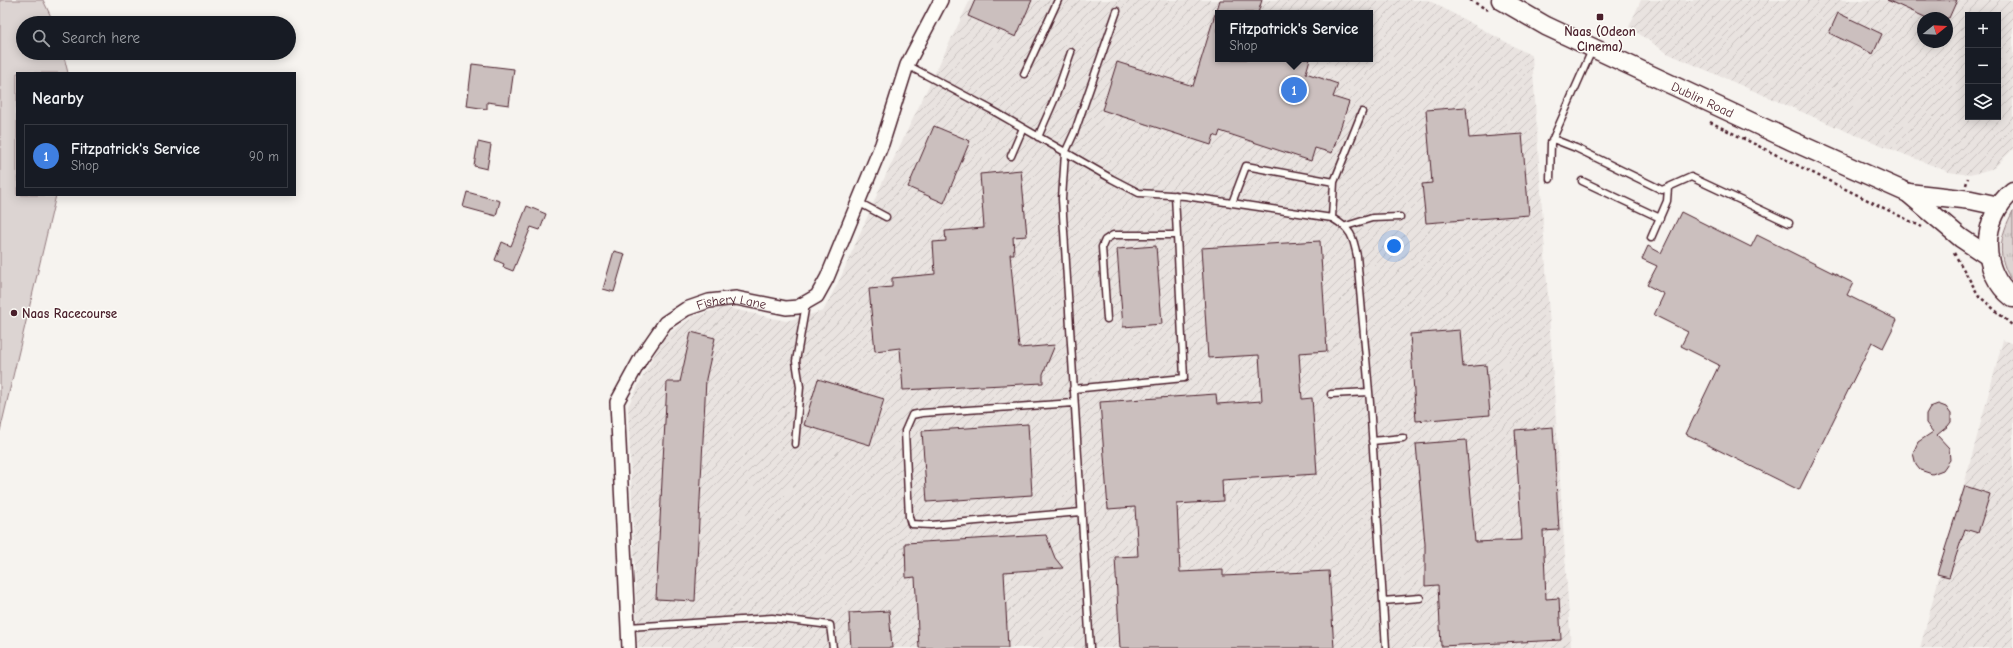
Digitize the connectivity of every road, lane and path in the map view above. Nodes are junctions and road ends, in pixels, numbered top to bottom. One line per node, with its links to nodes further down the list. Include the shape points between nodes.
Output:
1 (941, 0): 8 (street, Fishery Lane)
2 (1058, 0): 9 (lane)
3 (1470, 0): 4 (path)
4 (1496, 6): 6 (main road, Dublin Road)
5 (1117, 11): 15 (lane)
6 (1593, 48): 14 (lane); 22 (main road, Dublin Road)
7 (1071, 52): 13 (lane)
8 (907, 65): 12 (lane); 24 (street, Fishery Lane, via 882,144)
9 (1024, 74)
10 (1362, 112): 18 (lane)
11 (1703, 119): 33 (path)
12 (1023, 128): 13 (lane); 16 (lane)
13 (1038, 137): 15 (lane)
14 (1553, 138): 17 (lane); 20 (lane, via 1662,190)
15 (1065, 153): 23 (lane, via 1139,193); 42 (lane, via 1062,199)
16 (1011, 156)
17 (1550, 179)
18 (1334, 182): 25 (lane, via 1246,166); 29 (lane)
19 (1582, 182): 30 (lane)
20 (1668, 188): 30 (lane, via 1667,201); 31 (lane, via 1691,177)
21 (2013, 191): 26 (main road)
22 (1908, 193): 26 (main road, Dublin Road); 37 (main road, Dublin Road, via 1961,238)
23 (1175, 195): 25 (lane); 34 (lane)
24 (858, 202): 27 (lane); 39 (street, Fishery Lane, via 827,278 817,296)
25 (1232, 203): 29 (lane)
26 (1999, 206): 37 (main road, via 1990,225)
27 (886, 217)
28 (1400, 217): 32 (lane, via 1372,218)
29 (1332, 218): 32 (lane)
30 (1660, 218): 35 (lane)
31 (1789, 223)
32 (1346, 226): 43 (lane, via 1354,239 1357,256)
33 (1926, 229)
34 (1177, 235): 40 (lane, via 1113,234 1105,240 1102,247); 42 (lane, via 1184,378)
35 (1651, 238)
36 (1952, 249): 41 (path, via 1978,296)
37 (1988, 256): 38 (main road, via 1993,273)
38 (2013, 298)
39 (806, 302): 48 (lane, via 796,361 800,387); 52 (street, Fishery Lane, via 798,307 786,308 736,298 709,301 686,310 666,323 640,358 617,402)
40 (1107, 319)
41 (2013, 326)
42 (1073, 389): 45 (lane)
43 (1369, 392): 44 (lane); 47 (lane)
44 (1331, 394)
45 (1074, 403): 49 (lane); 49 (lane, via 912,415 905,431 908,517 911,524 931,525)
46 (1403, 438): 47 (lane)
47 (1372, 440): 51 (lane)
48 (795, 444)
49 (1081, 512): 55 (lane)
50 (1420, 598): 51 (lane)
51 (1383, 601): 56 (lane)
52 (628, 627): 53 (street, Fishery Lane); 54 (lane, via 772,618 830,625)
53 (629, 648)
54 (833, 648)
55 (1090, 648)
56 (1386, 648)

